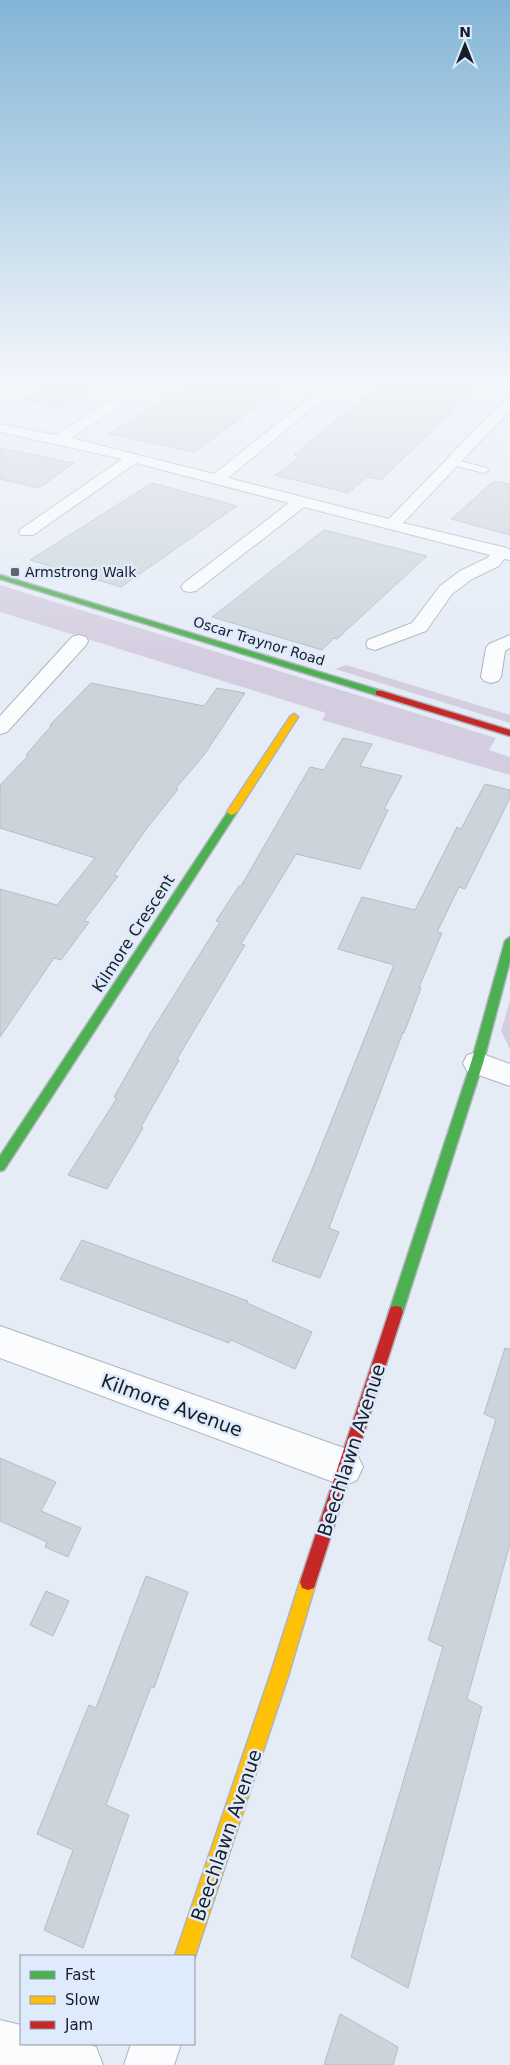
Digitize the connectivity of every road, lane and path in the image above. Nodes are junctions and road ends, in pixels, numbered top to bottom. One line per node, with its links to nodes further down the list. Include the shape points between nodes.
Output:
1 (112, 472): 8 (street)
2 (187, 472): 5 (street)
3 (225, 472): 5 (street)
4 (442, 472): 7 (street)
5 (216, 480): 6 (street)
6 (301, 501): 7 (street); 11 (street)
7 (392, 524): 9 (street)
8 (27, 532)
9 (505, 553): 14 (street, via 446,590 419,627)
10 (0, 578): 18 (street, Oscar Traynor Road)
11 (190, 587)
12 (79, 641): 17 (street)
13 (510, 641): 15 (street, via 496,648)
14 (375, 644)
15 (490, 677)
16 (294, 717): 22 (street, Kilmore Crescent)
17 (0, 728)
18 (510, 733)
19 (510, 941): 20 (street, Beechlawn Avenue)
20 (477, 1063): 21 (street); 24 (street, Beechlawn Avenue)
21 (510, 1075)
22 (0, 1166)
23 (0, 1342): 24 (street, Kilmore Avenue)
24 (344, 1467): 25 (street, Beechlawn Avenue, via 279,1676)
25 (185, 1955)
26 (0, 2045): 28 (street)
27 (156, 2045): 29 (street)
28 (78, 2065)
29 (148, 2065)

